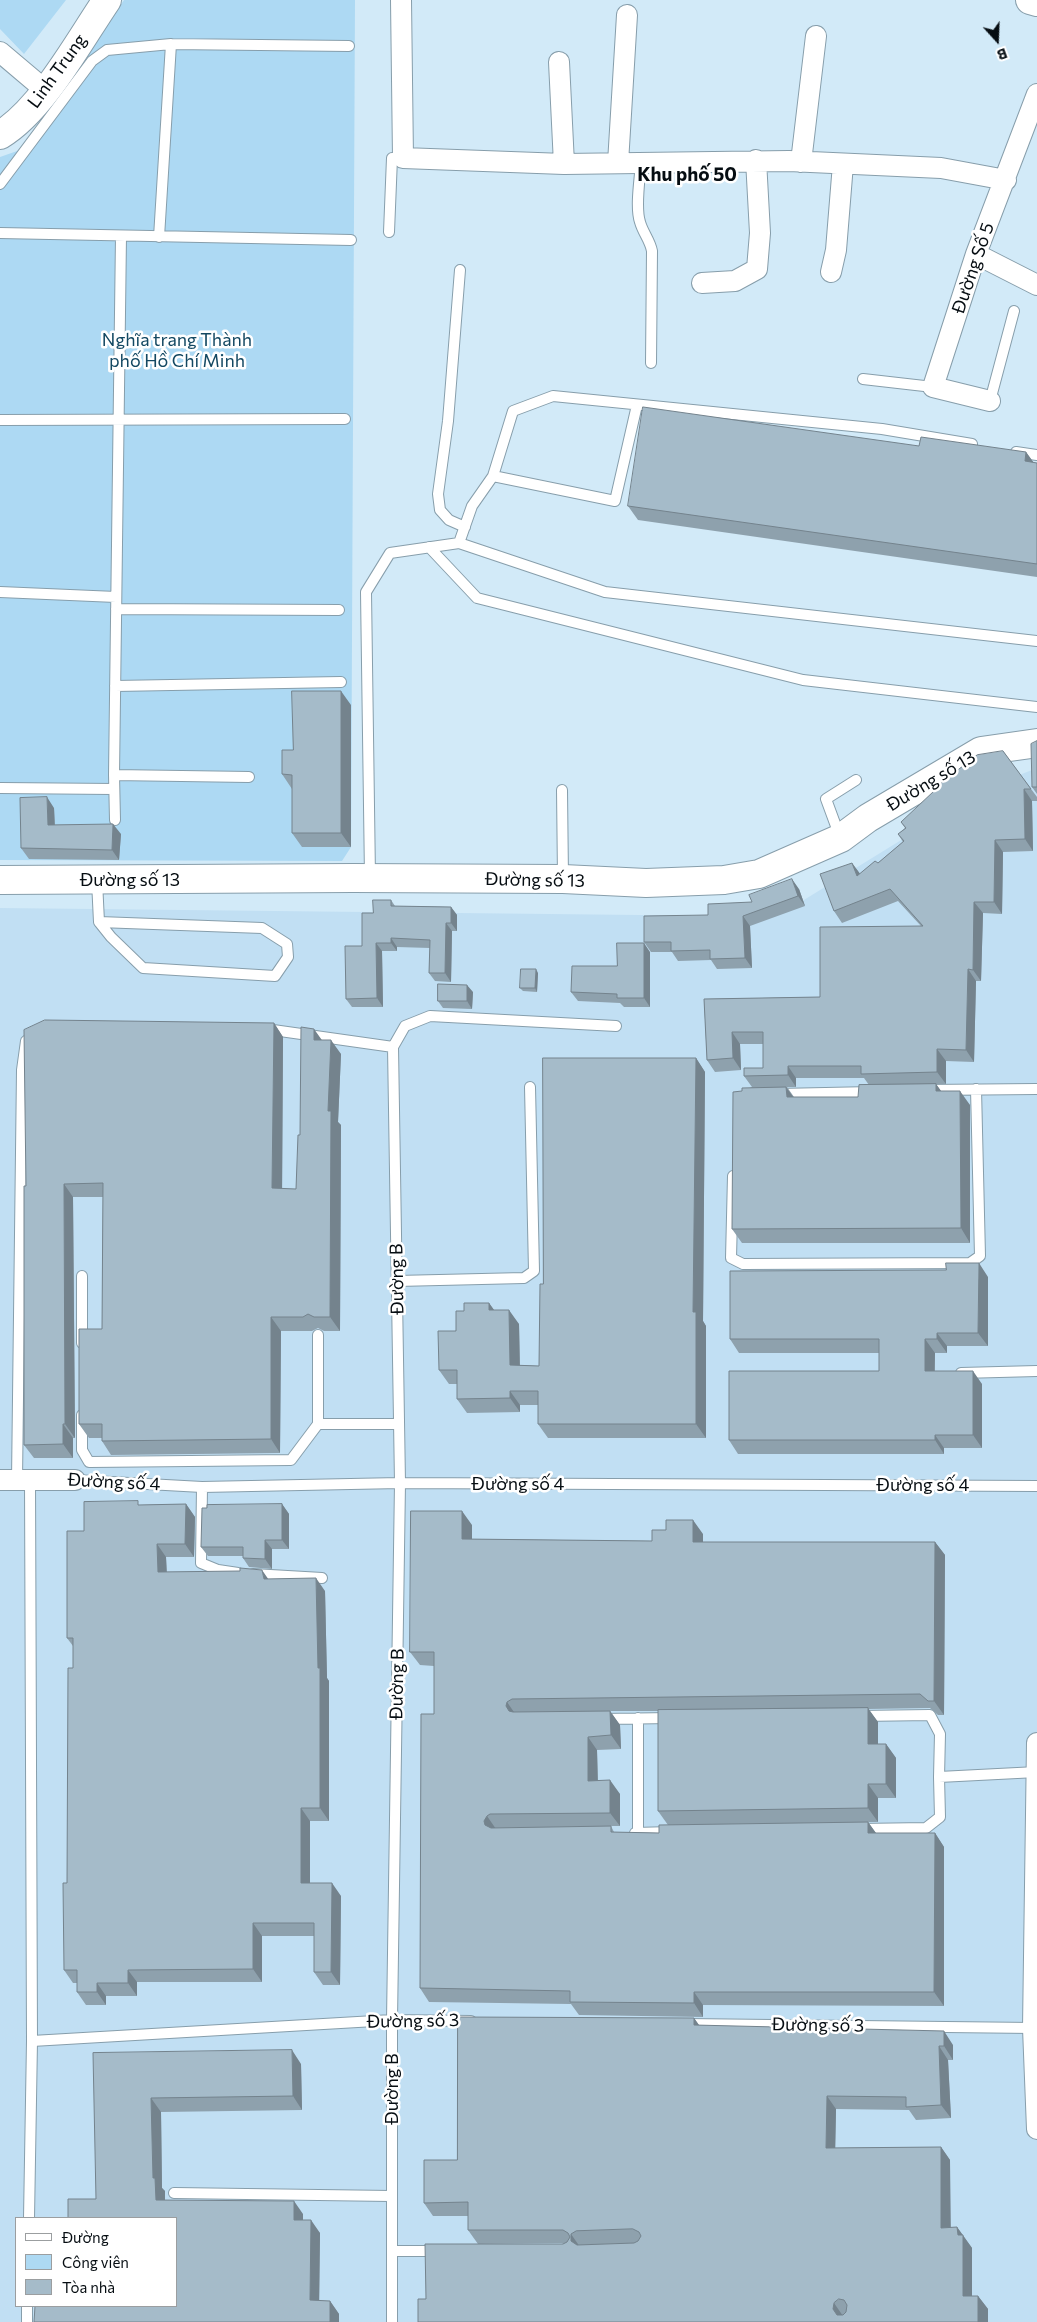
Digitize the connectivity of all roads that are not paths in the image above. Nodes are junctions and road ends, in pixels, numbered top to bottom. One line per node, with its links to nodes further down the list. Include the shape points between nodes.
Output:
1 (107, 0): 11 (street, Linh Trung)
2 (401, 0): 14 (street)
3 (1030, 0): 4 (street)
4 (1037, 2)
5 (627, 14): 18 (street)
6 (816, 36): 17 (street)
7 (171, 44): 8 (lane); 22 (lane, via 116,48 100,53); 26 (lane)
8 (349, 46)
9 (0, 52): 11 (street)
10 (558, 62): 19 (street)
11 (45, 90): 13 (street, Linh Trung, via 16,126)
12 (1037, 94): 21 (street, Đường Số 5)
13 (0, 135)
14 (403, 158): 19 (street); 23 (lane, via 392,158)
15 (756, 160): 16 (street); 17 (street); 31 (street, via 760,233 757,269 735,281)
16 (641, 162): 18 (street); 34 (lane, via 639,220 651,241 652,251)
17 (802, 162): 20 (street)
18 (618, 163): 19 (street)
19 (564, 164)
20 (843, 164): 21 (street, via 941,168); 30 (street, via 836,250)
21 (1006, 180): 28 (street, Đường Số 5)
22 (0, 184)
23 (389, 232)
24 (0, 233): 25 (lane)
25 (121, 236): 26 (lane); 41 (lane)
26 (159, 237): 27 (lane)
27 (351, 240)
28 (976, 254): 32 (street); 36 (street, Đường Số 5)
29 (460, 270): 46 (lane, via 448,421 438,494 440,510 449,520)
30 (831, 272)
31 (702, 283)
32 (1037, 285)
33 (1014, 311): 37 (lane)
34 (650, 363)
35 (863, 379): 36 (lane)
36 (933, 388): 37 (street)
37 (990, 401)
38 (637, 405): 42 (lane, via 882,429); 45 (lane, via 554,396 513,410); 45 (lane, via 615,501)
39 (345, 419): 41 (lane)
40 (0, 420): 41 (lane)
41 (118, 421): 50 (lane)
42 (979, 445)
43 (1008, 450): 44 (lane)
44 (1037, 455)
45 (494, 476): 46 (lane, via 472,506)
46 (465, 527): 47 (lane)
47 (459, 542): 48 (lane); 53 (lane, via 606,592)
48 (429, 548): 56 (lane, via 476,598 803,680); 66 (lane, via 390,553 366,592)
49 (0, 592): 50 (lane)
50 (116, 597): 51 (lane)
51 (116, 609): 52 (lane); 55 (lane)
52 (339, 610)
53 (1037, 641)
54 (341, 682): 55 (lane)
55 (115, 686): 58 (lane)
56 (1037, 707)
57 (1037, 743): 65 (street, Đường số 13, via 980,751)
58 (114, 775): 59 (lane); 62 (lane)
59 (249, 777)
60 (856, 780): 65 (lane, via 826,799)
61 (0, 788): 62 (lane)
62 (114, 789): 64 (lane)
63 (562, 790): 69 (lane)
64 (116, 820)
65 (840, 838): 69 (street, Đường số 13, via 759,874 724,880 646,883)
66 (370, 878): 68 (street, Đường số 13); 69 (street, Đường số 13)
67 (0, 880): 68 (street, Đường số 13)
68 (97, 880): 70 (lane)
69 (563, 880)
70 (99, 922): 70 (lane, via 143,968 275,976 288,958 288,944 262,928)
71 (616, 1026): 74 (lane, via 430,1016 405,1026)
72 (259, 1029): 74 (lane)
73 (40, 1032): 91 (lane, via 26,1041 22,1070)
74 (393, 1046): 83 (lane, Đường B)
75 (530, 1087): 83 (lane, via 534,1271 524,1278)
76 (1037, 1088): 77 (lane)
77 (976, 1089): 78 (lane); 81 (lane, via 980,1256 970,1263 743,1264 731,1258)
78 (918, 1090)
79 (880, 1091): 80 (lane)
80 (764, 1094)
81 (733, 1162)
82 (82, 1276): 85 (lane)
83 (396, 1281): 90 (lane, Đường B)
84 (318, 1335): 89 (lane)
85 (82, 1354)
86 (1037, 1371): 87 (lane)
87 (947, 1373)
88 (82, 1402): 89 (lane, via 82,1450 89,1462 291,1460)
89 (318, 1424): 90 (lane)
90 (399, 1424): 93 (lane, Đường B)
91 (16, 1480): 92 (street, Đường số 4); 113 (lane)
92 (75, 1480): 95 (lane, Đường số 4)
93 (400, 1483): 94 (lane, Đường số 4); 95 (lane, Đường số 4); 109 (lane, Đường B)
94 (1037, 1486)
95 (202, 1487): 96 (lane, via 201,1562 218,1570)
96 (322, 1578)
97 (852, 1716): 103 (lane, via 930,1716 940,1734)
98 (638, 1718): 99 (lane); 100 (lane); 106 (lane)
99 (686, 1718)
100 (589, 1719)
101 (1037, 1743): 102 (street)
102 (1037, 1772): 103 (lane); 104 (street)
103 (939, 1777): 105 (lane, via 940,1817 926,1828)
104 (1036, 1816): 112 (street)
105 (847, 1830)
106 (638, 1832): 107 (lane); 108 (lane)
107 (678, 1832)
108 (620, 1833)
109 (392, 2020): 110 (lane, Đường số 3); 113 (lane, Đường số 3); 116 (lane, Đường B)
110 (481, 2021)
111 (678, 2024): 112 (lane, Đường số 3)
112 (1033, 2028): 114 (street)
113 (32, 2041): 117 (lane)
114 (1037, 2129)
115 (174, 2192): 116 (lane)
116 (391, 2196): 119 (lane, Đường B)
117 (29, 2217)
118 (452, 2250): 119 (lane)
119 (393, 2251): 122 (lane, Đường B)
120 (27, 2307): 121 (lane)
121 (27, 2322)
122 (392, 2322)

